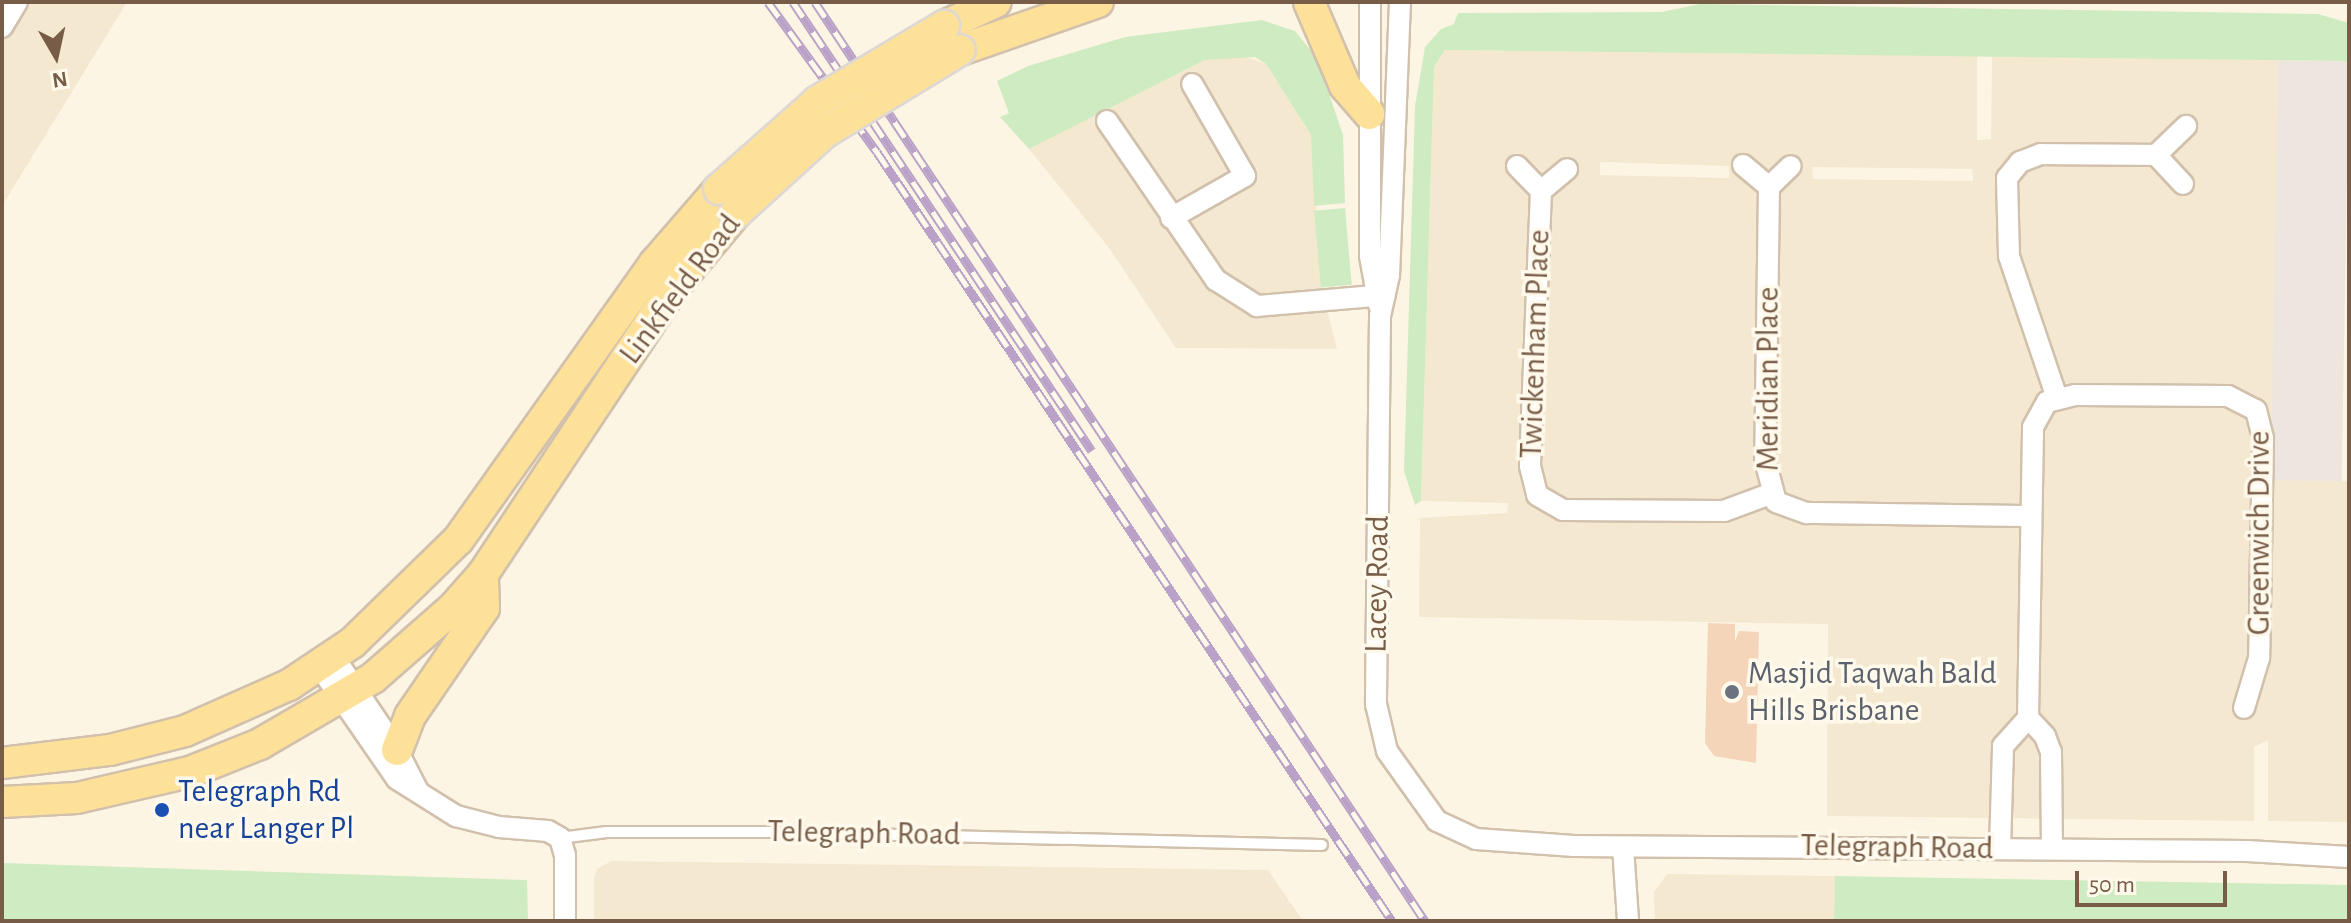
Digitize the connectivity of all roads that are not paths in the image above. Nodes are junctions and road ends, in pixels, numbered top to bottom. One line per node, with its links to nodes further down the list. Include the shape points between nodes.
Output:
1 (17, 2): 7 (street)
2 (996, 2): 8 (main road, Linkfield Road)
3 (1098, 2): 8 (main road, Linkfield Road)
4 (1309, 2): 10 (main road, via 1345,86)
5 (1370, 2): 10 (street, Lacey Road)
6 (1400, 2): 23 (street, Lacey Road)
7 (2, 27)
8 (952, 38): 21 (main road, Linkfield Road, bridge)
9 (1192, 84): 22 (street, via 1245,176)
10 (1369, 114): 23 (street, Lacey Road, via 1370,256)
11 (1107, 121): 22 (street)
12 (2186, 126): 13 (street)
13 (2156, 155): 18 (street); 24 (street, via 2041,154 2020,162 2007,178 2009,256)
14 (1743, 165): 19 (street)
15 (1517, 166): 20 (street, Twickenham Place)
16 (1791, 166): 19 (street)
17 (1567, 169): 20 (street, Twickenham Place)
18 (2183, 184)
19 (1769, 187): 25 (street, Meridian Place, via 1765,460)
20 (1541, 191): 25 (street, Twickenham Place, via 1530,466 1537,495 1563,510 1724,511)
21 (727, 202): 27 (main road, Linkfield Road); 28 (main road, Linkfield Road, via 655,263 458,540 407,594)
22 (1171, 218): 23 (street, via 1207,272 1257,306)
23 (1381, 302): 36 (street, Lacey Road, via 1378,729 1418,798)
24 (2057, 398): 26 (street, via 2042,407 2034,421); 30 (street, Greenwich Drive, via 2228,396 2256,410 2263,438 2259,658)
25 (1770, 494): 26 (street, Meridian Place, via 1783,508 1807,513)
26 (2031, 516): 31 (street)
27 (483, 574): 29 (main road, Linkfield Road, via 426,633); 32 (main road, via 484,608 410,716)
28 (327, 662): 29 (street, Telegraph Road); 33 (main road, via 251,704 185,731 110,750)
29 (349, 695): 32 (street, Telegraph Road); 34 (street, Telegraph Road, via 397,779); 35 (main road, via 260,744 190,772 77,798)
30 (2244, 708)
31 (2028, 718): 40 (street, via 2003,746); 41 (street, via 2051,752)
32 (397, 750): 34 (street, Telegraph Road)
33 (2, 763)
34 (418, 791): 37 (street, Telegraph Road, via 474,822 548,831)
35 (2, 802)
36 (1447, 829): 39 (street, Telegraph Road, via 1491,841)
37 (560, 838): 38 (lane, Telegraph Road, via 617,831 776,832); 43 (street)
38 (1322, 845)
39 (1623, 847): 40 (street, Telegraph Road); 44 (street)
40 (2000, 849): 41 (street, Telegraph Road)
41 (2052, 849): 42 (street, Telegraph Road)
42 (2349, 857)
43 (565, 921)
44 (1628, 921)

